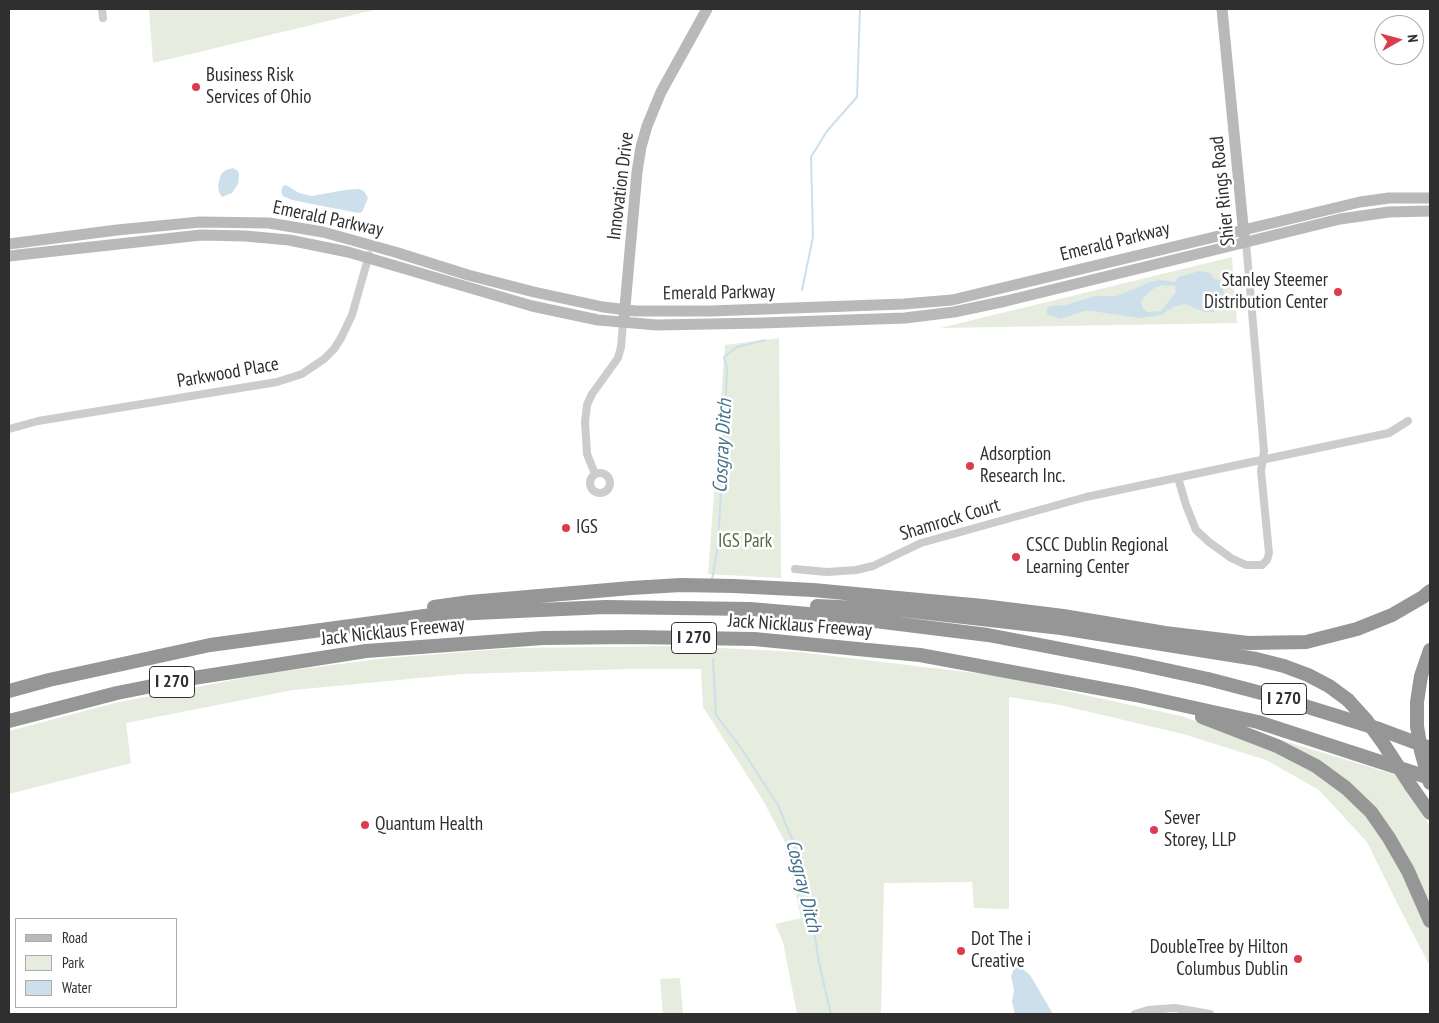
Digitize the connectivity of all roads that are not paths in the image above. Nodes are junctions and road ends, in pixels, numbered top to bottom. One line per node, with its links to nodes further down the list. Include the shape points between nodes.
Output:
1 (102, 9): 4 (street)
2 (707, 9): 13 (main road, Innovation Drive, via 646,126 637,172)
3 (1222, 9): 7 (main road, Shier Rings Road)
4 (103, 18)
5 (1430, 198): 7 (main road, Emerald Parkway, via 1360,202)
6 (1430, 211): 8 (main road, Emerald Parkway, via 1352,217)
7 (1243, 229): 8 (main road, Shier Rings Road); 13 (main road, Emerald Parkway, via 952,300 809,308)
8 (1246, 242): 14 (main road, Emerald Parkway, via 954,312 905,318 762,323); 17 (street, Shier Rings Road, via 1264,451)
9 (9, 244): 10 (main road, Emerald Parkway, via 200,222 247,222 291,226)
10 (372, 245): 12 (street, Parkwood Place); 13 (main road, Emerald Parkway, via 468,275)
11 (9, 256): 12 (main road, Emerald Parkway, via 224,235 289,240)
12 (369, 257): 14 (main road, Emerald Parkway, via 548,310); 16 (street, Parkwood Place, via 352,315 341,338 334,350 302,374 277,382 38,421)
13 (624, 310): 14 (main road, Innovation Drive)
14 (623, 323): 18 (street, via 618,358 587,405 587,454)
15 (1408, 421): 17 (street, Shamrock Court, via 1389,433)
16 (9, 429)
17 (1262, 460): 19 (street, Shamrock Court); 19 (street, Shier Rings Road, via 1269,553 1262,565 1246,565 1196,530)
18 (594, 474)
19 (1178, 478): 20 (street, Shamrock Court, via 1086,497 921,543 873,566 827,572)
20 (795, 569)
21 (1430, 590): 23 (highway, via 1392,615 1357,629 1306,642 1248,643 903,597 681,585 470,602 348,618)
22 (692, 608): 23 (highway, Jack Nicklaus Freeway / I 270, via 605,607 432,615); 28 (highway, Jack Nicklaus Freeway / I 270, via 843,617 979,634 1134,663 1269,695); 31 (highway, bridge, via 763,605 884,610 1061,628 1284,666 1308,674 1348,700 1383,743)
23 (210, 645): 25 (highway, Jack Nicklaus Freeway / I 270)
24 (1430, 650): 30 (highway, bridge, via 1417,702 1421,752)
25 (9, 691)
26 (1120, 692): 27 (highway, Jack Nicklaus Freeway / I 270, via 920,655 865,649 754,639 543,638 366,651 187,679); 29 (highway, Jack Nicklaus Freeway / I 270, via 1258,722); 32 (highway, via 1213,721 1277,746 1316,766 1346,788 1370,812 1389,838)
27 (9, 721)
28 (1430, 748)
29 (1430, 778)
30 (1430, 783)
31 (1430, 813)
32 (1430, 921)
33 (1135, 1014): 34 (street, via 1175,1008)
34 (1210, 1014)

